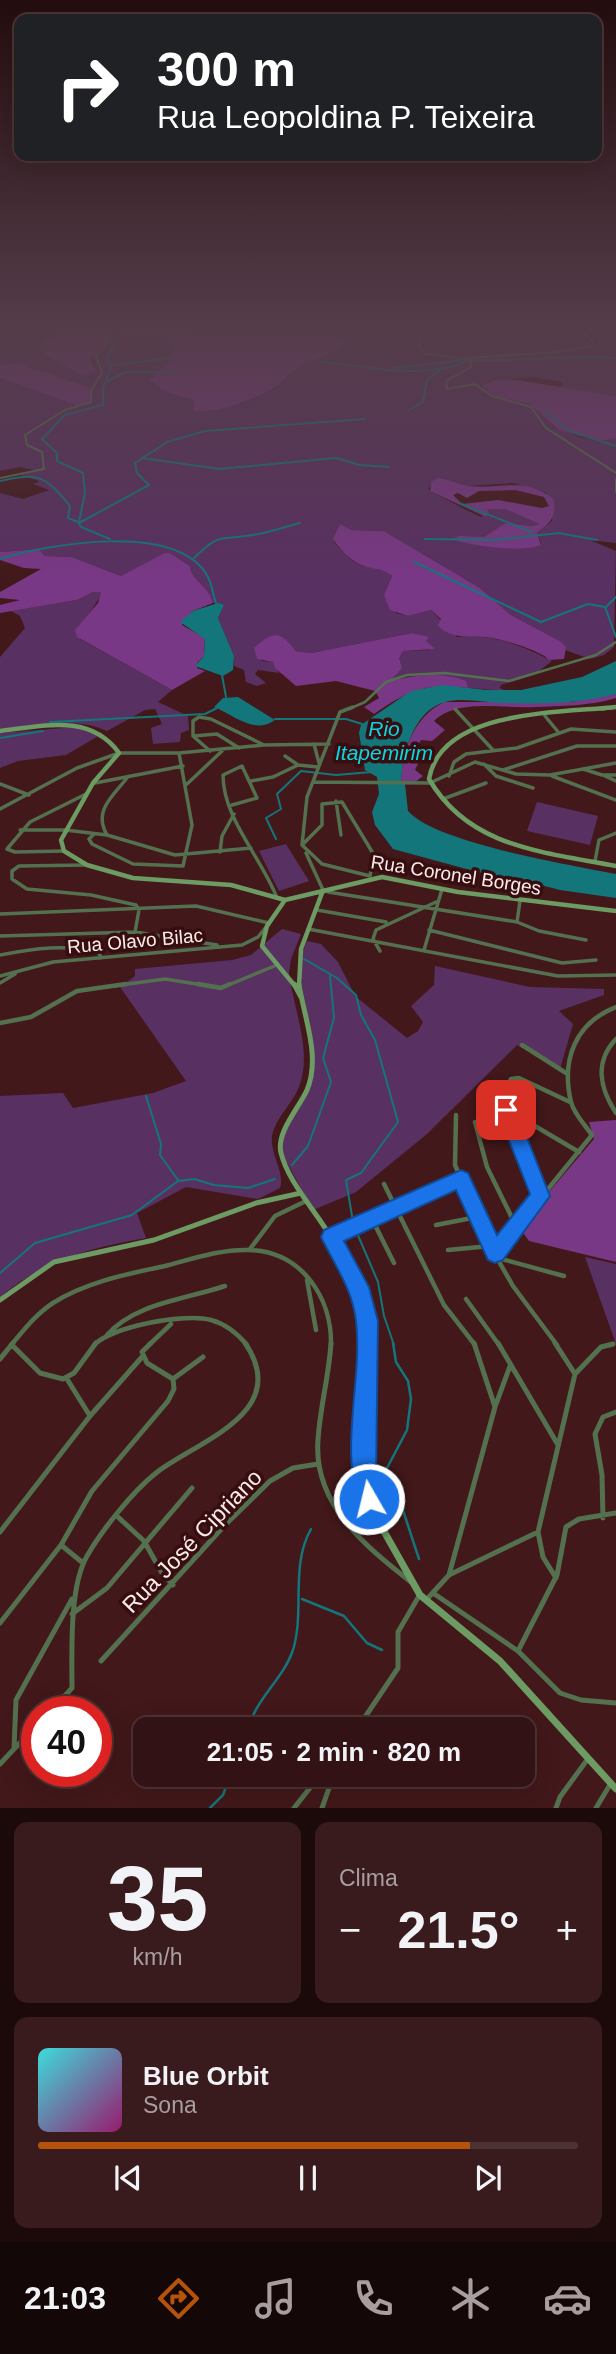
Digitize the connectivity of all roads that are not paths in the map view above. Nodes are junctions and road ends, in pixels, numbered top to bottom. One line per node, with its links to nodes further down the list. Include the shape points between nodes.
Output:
1 (63, 411): 4 (street, via 25,435 27,445 42,452 44,469)
2 (537, 411): 3 (street, via 546,428)
3 (616, 473)
4 (0, 478)
5 (616, 479): 6 (street)
6 (616, 492)
7 (616, 642): 18 (street, via 596,655 509,681 435,673 399,677 335,717)
8 (455, 709): 11 (street)
9 (616, 709): 10 (street)
10 (545, 716): 11 (street); 14 (street)
11 (475, 727): 22 (street); 41 (street, via 448,743 430,769)
12 (0, 731): 24 (street, via 88,726 103,732)
13 (616, 732): 14 (street, via 579,729)
14 (559, 733): 22 (street, via 517,748)
15 (193, 736): 16 (street, via 193,721 199,717); 20 (street, via 219,735); 23 (street)
16 (264, 744): 17 (street); 20 (street)
17 (314, 744): 18 (street); 32 (street)
18 (328, 744): 32 (street)
19 (616, 746): 33 (street, via 577,746)
20 (239, 748): 21 (street)
21 (224, 750): 23 (street); 44 (street)
22 (493, 750): 36 (street, via 460,757)
23 (211, 751): 25 (street)
24 (119, 753): 25 (street); 40 (street); 46 (street, via 77,768)
25 (179, 753): 30 (street)
26 (285, 756): 29 (street)
27 (616, 763): 31 (street)
28 (484, 764): 33 (street); 36 (street, via 473,763); 45 (street, via 496,776)
29 (298, 765): 32 (street); 38 (street)
30 (183, 766): 35 (street); 44 (street)
31 (581, 768): 34 (street); 37 (street)
32 (317, 769): 39 (street)
33 (502, 770): 34 (street)
34 (550, 775): 49 (street)
35 (129, 776): 40 (street); 58 (street, via 101,811)
36 (449, 776): 41 (street)
37 (616, 778)
38 (251, 781): 51 (street, via 257,799); 51 (street, via 242,766 223,775)
39 (313, 782): 41 (street); 60 (street)
40 (93, 783): 47 (street)
41 (430, 783): 48 (street)
42 (486, 783): 48 (street)
43 (0, 784): 46 (street)
44 (186, 784): 65 (street, via 192,825)
45 (533, 789)
46 (29, 794): 52 (street)
47 (84, 795): 54 (street); 55 (street)
48 (443, 799): 66 (street, via 460,818 494,837)
49 (616, 800)
50 (336, 802): 59 (street); 60 (street, via 322,804 322,825); 69 (street, via 344,804 374,855)
51 (232, 805): 53 (street)
52 (0, 809)
53 (234, 814): 61 (street); 63 (street, via 222,836)
54 (20, 830): 55 (street); 62 (street, via 8,846 10,851)
55 (65, 830): 57 (street); 62 (street, via 61,840)
56 (616, 833): 66 (street, via 599,840)
57 (94, 834): 58 (street); 65 (street, via 89,839 92,844 132,864 184,865)
58 (107, 835): 65 (street, via 164,854)
59 (341, 835)
60 (302, 845): 64 (street)
61 (251, 848): 63 (street); 73 (street)
62 (64, 851): 67 (street)
63 (220, 852): 65 (street)
64 (306, 853): 69 (street, Rua Coronel Borges, via 335,870); 72 (street)
65 (187, 855)
66 (595, 862): 68 (street)
67 (87, 866): 73 (street, via 142,880 231,885); 80 (street, via 19,866 12,878 23,888 91,895 136,905)
68 (616, 866)
69 (370, 876): 70 (street, Rua Coronel Borges)
70 (382, 877): 71 (street, Rua Coronel Borges); 72 (street)
71 (442, 889): 75 (street, Rua Coronel Borges); 76 (street)
72 (325, 892): 74 (street); 77 (street); 79 (street)
73 (277, 898): 74 (street)
74 (285, 900): 85 (street, Rua Olavo Bilac)
75 (520, 901): 81 (street, Rua Coronel Borges); 84 (street)
76 (436, 902): 77 (street); 78 (street)
77 (425, 906): 78 (street); 83 (street)
78 (436, 909): 84 (street); 87 (street)
79 (317, 910): 83 (street); 86 (street)
80 (139, 911): 82 (street); 85 (street, via 204,907); 88 (street)
81 (616, 911)
82 (0, 914)
83 (388, 922): 90 (street, via 376,930)
84 (517, 922): 91 (street)
85 (268, 924): 92 (street, Rua Olavo Bilac, via 252,941); 98 (street, via 261,946)
86 (309, 929): 90 (street); 103 (street, via 298,969)
87 (429, 930): 93 (street); 97 (street, via 562,963)
88 (135, 932): 89 (street); 92 (street)
89 (0, 936)
90 (373, 939): 93 (street); 94 (street)
91 (586, 940)
92 (223, 947): 96 (street, Rua Olavo Bilac)
93 (424, 950): 100 (street, via 558,976)
94 (380, 951)
95 (0, 955): 96 (street, via 90,950)
96 (101, 958): 99 (street, Rua Olavo Bilac, via 53,962)
97 (596, 960)
98 (277, 965): 103 (street); 105 (street, via 221,988 165,979 77,991 31,1017)
99 (17, 973): 101 (street, Rua Olavo Bilac); 102 (street)
100 (616, 975)
101 (0, 976)
102 (0, 983)
103 (303, 1000): 117 (street, via 312,1070 279,1149)
104 (616, 1007): 108 (street, via 582,1028 569,1054)
105 (0, 1023)
106 (616, 1039): 111 (street, via 602,1063 600,1080)
107 (522, 1045): 108 (street)
108 (566, 1073): 109 (street)
109 (570, 1102): 110 (street, via 519,1078 506,1086); 114 (street, via 592,1135)
110 (506, 1110): 114 (street); 118 (street)
111 (616, 1113)
112 (456, 1115): 115 (street, via 454,1156)
113 (475, 1122): 124 (street, via 483,1158)
114 (579, 1152): 118 (street)
115 (461, 1179): 120 (street); 121 (street)
116 (384, 1184): 120 (street)
117 (301, 1193): 119 (street); 135 (street, via 256,1203 154,1240 54,1262)
118 (540, 1196): 124 (street)
119 (306, 1200): 125 (street); 127 (street, via 275,1216)
120 (395, 1208): 122 (street); 148 (street, via 444,1305 473,1341)
121 (478, 1217): 123 (street); 126 (street)
122 (372, 1219): 125 (street); 130 (street)
123 (436, 1225)
124 (516, 1226): 129 (street)
125 (331, 1237): 164 (street, via 358,1287 367,1321 364,1480 377,1519)
126 (490, 1246): 128 (street); 129 (street)
127 (250, 1249): 132 (street, via 279,1257); 140 (street, via 153,1268 72,1294 43,1311)
128 (448, 1250)
129 (497, 1256): 131 (street); 145 (street)
130 (394, 1263)
131 (564, 1276)
132 (307, 1278): 137 (street); 152 (street, via 320,1293 330,1323)
133 (225, 1286): 138 (street, via 157,1307 114,1326)
134 (466, 1299): 144 (street)
135 (0, 1300)
136 (173, 1322): 138 (street); 141 (street); 155 (street, via 205,1318 223,1324 247,1344 255,1358 257,1377 252,1405 225,1431 156,1473)
137 (316, 1330)
138 (107, 1335): 146 (street, via 92,1345)
139 (613, 1344): 145 (street, via 601,1348)
140 (12, 1345): 143 (street); 146 (street, via 27,1364 57,1379)
141 (142, 1356): 147 (street); 150 (street)
142 (203, 1357): 147 (street)
143 (0, 1359)
144 (510, 1366): 148 (street); 151 (street)
145 (575, 1374): 151 (street)
146 (67, 1379): 150 (street)
147 (173, 1379): 160 (street, via 174,1389 167,1401 92,1491)
148 (495, 1407): 162 (street)
149 (616, 1412): 156 (street, via 603,1417 595,1434)
150 (90, 1416): 157 (street)
151 (559, 1446): 158 (street)
152 (318, 1464): 164 (street, via 332,1503 349,1527); 165 (street, Rua José Cipriano, via 293,1468 270,1481)
153 (192, 1488): 159 (street)
154 (616, 1513): 156 (street)
155 (117, 1517): 159 (street); 161 (street)
156 (603, 1518): 163 (street, via 571,1521 564,1529)
157 (0, 1532)
158 (538, 1532): 162 (street); 163 (street, via 543,1557)
159 (144, 1541): 165 (street); 169 (street, via 107,1588)
160 (61, 1545): 161 (street); 170 (street)
161 (83, 1563): 167 (street)
162 (449, 1575): 166 (street)
163 (556, 1578): 171 (street)
164 (412, 1583): 168 (street)
165 (173, 1585): 172 (street, Rua José Cipriano)
166 (433, 1593): 168 (street); 171 (street)
167 (75, 1594): 169 (street); 177 (street, via 16,1700)
168 (423, 1597): 175 (street, via 398,1632 398,1668); 178 (street, via 500,1661)
169 (72, 1614): 173 (street, via 72,1688)
170 (0, 1623)
171 (518, 1651): 174 (street, via 560,1693)
172 (101, 1661)
173 (65, 1696)
174 (616, 1703)
175 (365, 1717)
176 (21, 1742): 177 (street)
177 (14, 1749): 179 (street)
178 (588, 1759): 180 (street); 185 (street)
179 (0, 1764)
180 (614, 1786): 186 (street)
181 (311, 1787): 183 (street)
182 (329, 1787): 184 (street)
183 (294, 1808)
184 (322, 1808)
185 (556, 1808)
186 (596, 1808)

